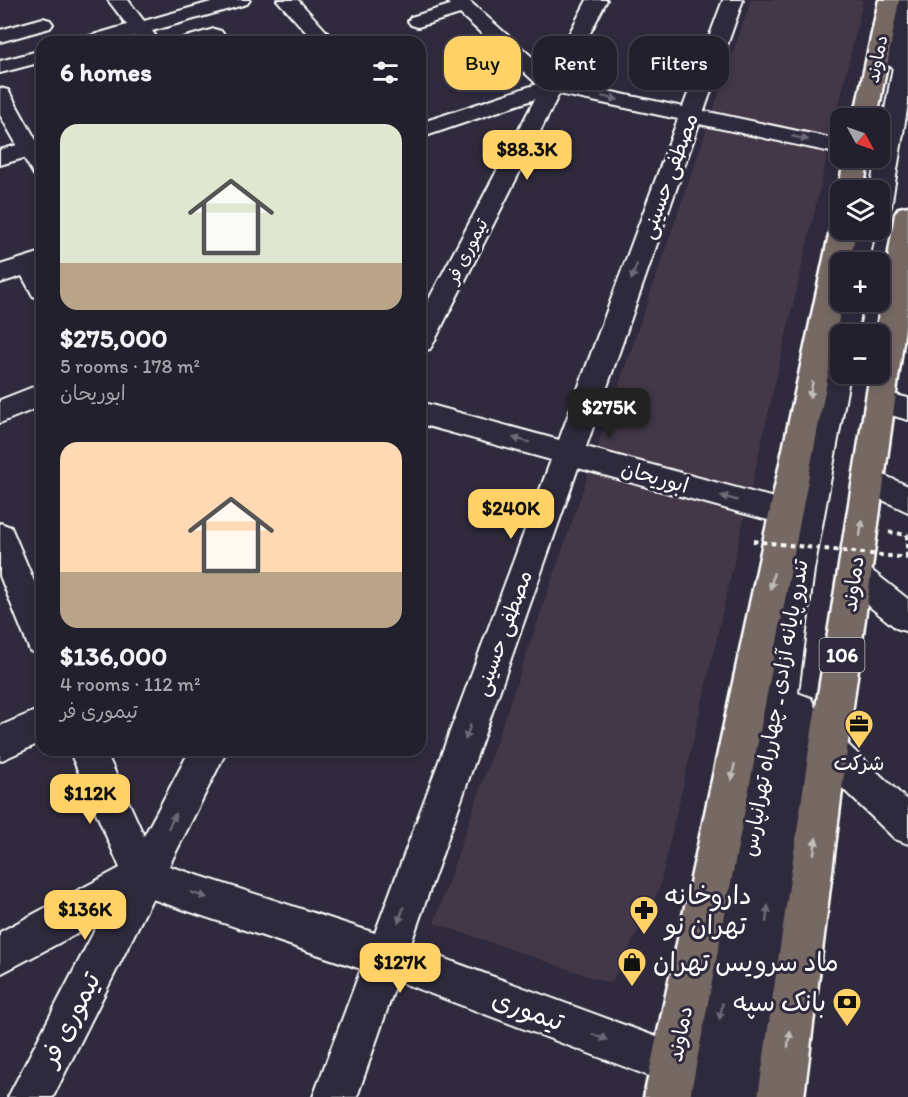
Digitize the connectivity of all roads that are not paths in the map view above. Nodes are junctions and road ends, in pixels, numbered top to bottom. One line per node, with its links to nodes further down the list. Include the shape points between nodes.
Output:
1 (118, 0): 11 (street)
2 (240, 0): 11 (street)
3 (287, 0): 15 (street)
4 (597, 0): 16 (street, تیموری فر)
5 (733, 0): 27 (street, مصطفی حسینی)
6 (889, 0): 25 (main road, دماوند)
7 (904, 0): 26 (street)
8 (459, 3): 9 (street); 20 (street)
9 (418, 21)
10 (43, 24): 13 (street)
11 (145, 35)
12 (214, 35): 14 (street)
13 (0, 36)
14 (211, 36)
15 (320, 36)
16 (578, 36)
17 (908, 40): 33 (street)
18 (36, 58): 19 (street)
19 (0, 67)
20 (533, 69)
21 (540, 90): 29 (street)
22 (550, 90): 39 (street, تیموری فر)
23 (571, 90): 27 (street, one-way to 27)
24 (0, 95): 28 (street)
25 (867, 108)
26 (885, 108)
27 (691, 115): 30 (street, one-way to 30); 46 (street, مصطفی حسینی, one-way to 46)
28 (7, 122): 31 (street)
29 (426, 129)
30 (830, 145)
31 (36, 147): 32 (street)
32 (0, 158)
33 (884, 180)
34 (908, 213): 36 (main road, دماوند / 106)
35 (841, 240): 49 (main road, دماوند, one-way to 49)
36 (906, 258): 43 (main road, دماوند / 106)
37 (35, 262): 38 (street)
38 (0, 274)
39 (426, 330)
40 (834, 384): 67 (street, تندرو پایانه آزادی ـ چهارراه تهرانپارس, one-way to 67, via 798,570 781,694)
41 (848, 384): 68 (street, one-way to 41, via 768,904)
42 (36, 397): 44 (street)
43 (894, 406): 47 (main road, دماوند / 106)
44 (0, 412)
45 (426, 415): 46 (street, ابوریحان, one-way to 45)
46 (569, 453): 49 (street, ابوریحان, one-way to 46); 63 (street, مصطفی حسینی, one-way to 63)
47 (868, 480): 48 (street); 51 (main road, دماوند / 106, one-way to 47)
48 (908, 500)
49 (786, 513): 64 (main road, دماوند, one-way to 64)
50 (0, 536): 52 (street)
51 (854, 575): 53 (street); 57 (main road, دماوند / 106)
52 (21, 586): 54 (street)
53 (908, 618)
54 (36, 625)
55 (36, 727): 56 (street)
56 (0, 744)
57 (828, 750): 60 (street); 69 (main road, دماوند / 106, one-way to 57)
58 (90, 756): 61 (street)
59 (206, 756): 61 (street, تیموری فر, one-way to 59)
60 (908, 826)
61 (143, 877): 62 (street); 63 (street, تیموری, one-way to 63); 65 (street, تیموری فر)
62 (0, 954)
63 (386, 957): 64 (street, تیموری, one-way to 64); 66 (street, مصطفی حسینی)
64 (670, 1081)
65 (30, 1097)
66 (335, 1097)
67 (704, 1097)
68 (744, 1097)
69 (781, 1097)

